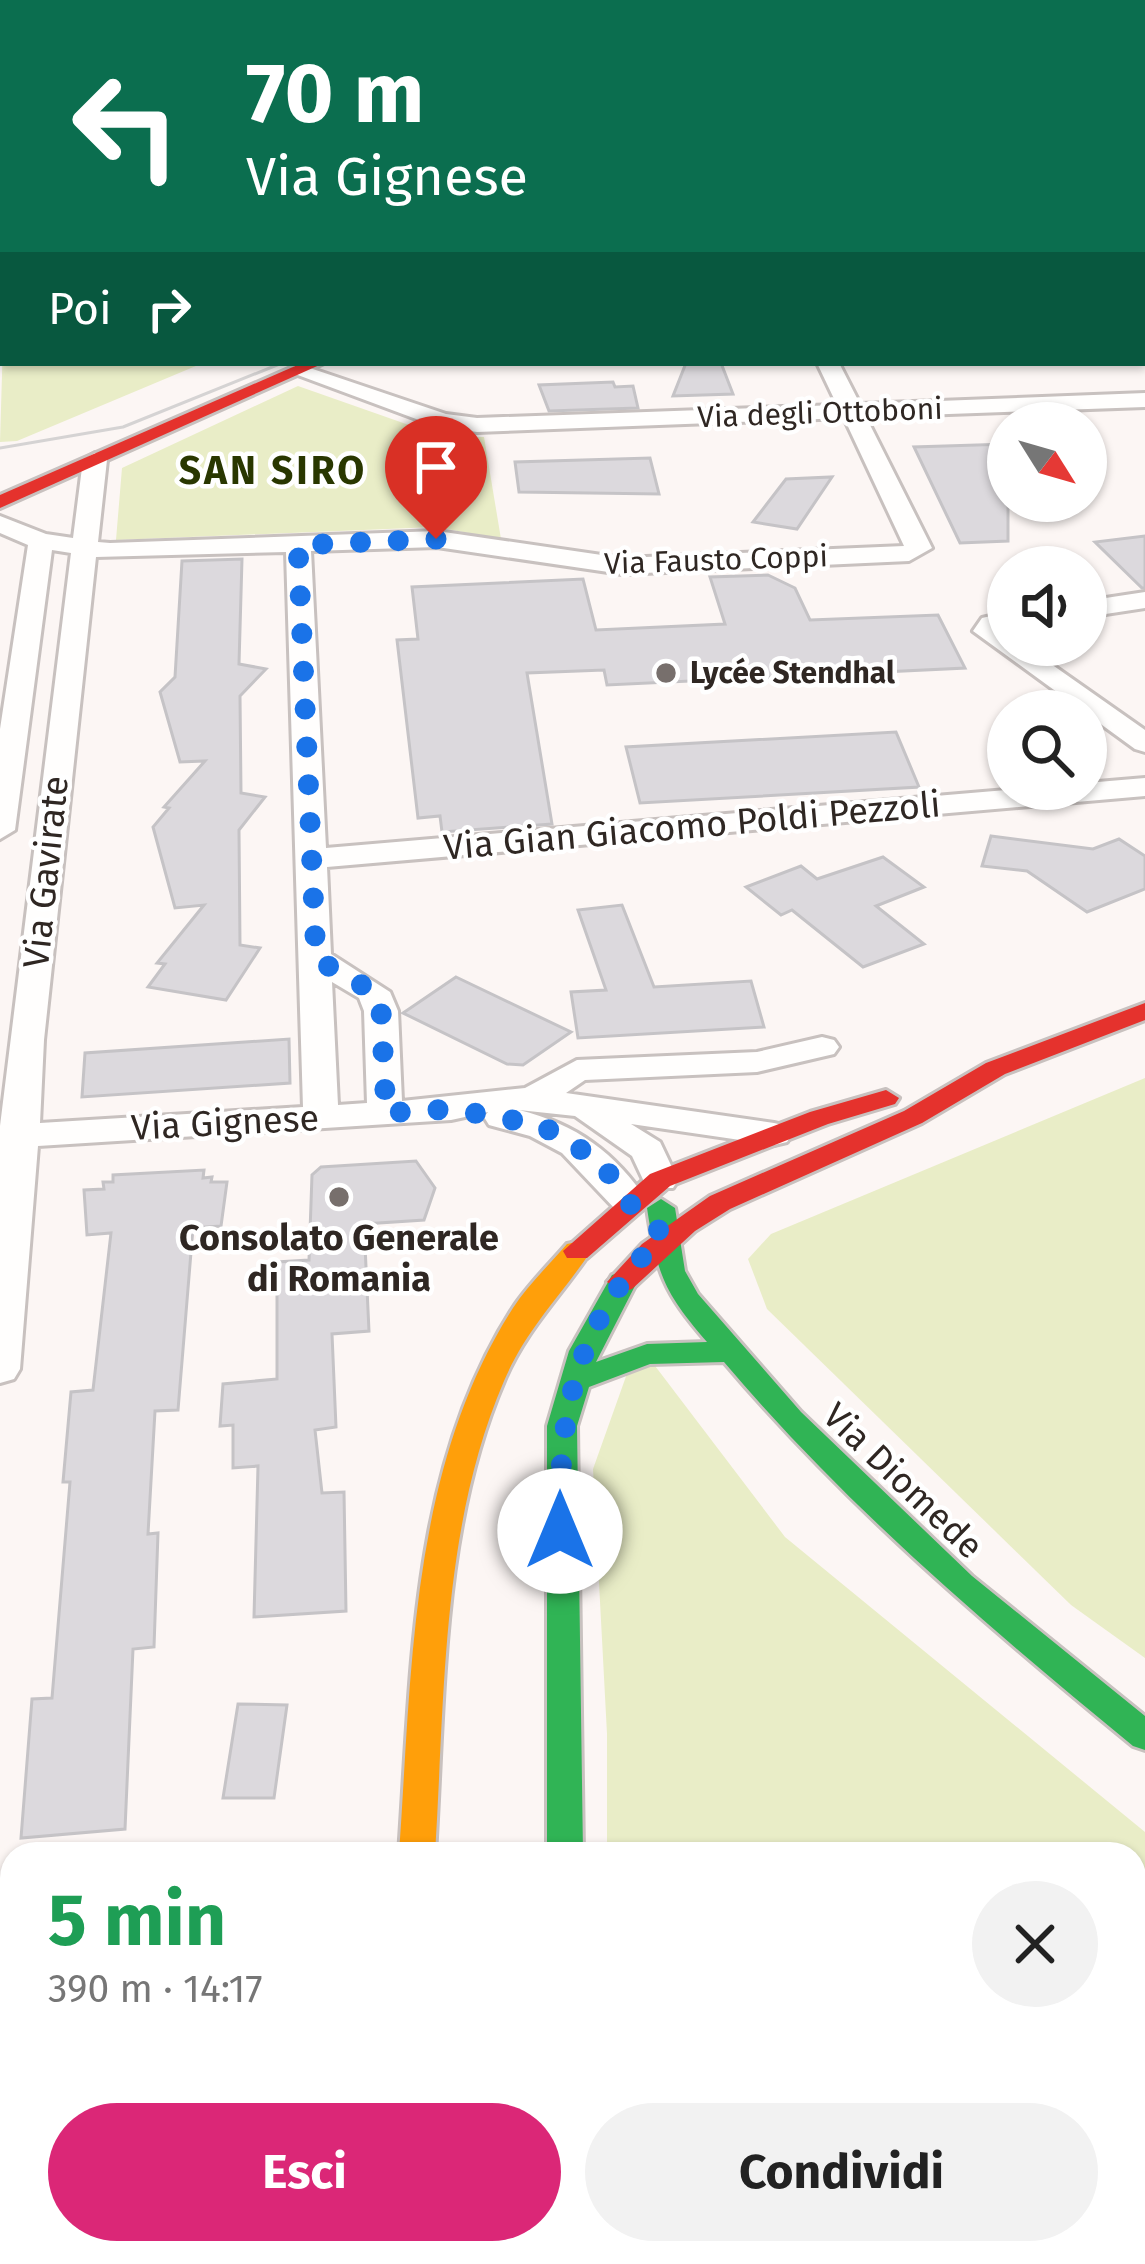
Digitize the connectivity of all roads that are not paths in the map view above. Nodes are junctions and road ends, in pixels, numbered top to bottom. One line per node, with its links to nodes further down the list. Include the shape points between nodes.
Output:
1 (296, 366): 4 (street, Via degli Ottoboni, via 442,421 496,426); 5 (street)
2 (829, 366): 4 (street)
3 (1145, 400): 4 (street, Via degli Ottoboni)
4 (850, 412): 9 (street, Via Fausto Coppi, via 919,548 622,566 436,539)
5 (95, 460): 6 (street); 10 (street, Via Gavirate)
6 (0, 502)
7 (0, 524): 8 (street, Via Fausto Coppi)
8 (41, 542): 10 (street, Via Fausto Coppi); 16 (street, Via Gavirate)
9 (298, 545): 10 (street, Via Fausto Coppi); 17 (street)
10 (84, 549): 21 (street, Via Gavirate)
11 (1145, 600): 12 (street)
12 (1107, 606)
13 (1036, 666): 14 (street)
14 (1145, 743)
15 (1145, 788): 17 (street, Via Gian Giacomo Poldi Pezzoli)
16 (0, 830)
17 (311, 859): 18 (street)
18 (316, 959): 25 (street, via 374,992); 26 (street)
19 (1145, 1011): 22 (street)
20 (822, 1048): 23 (street, via 757,1062 577,1070)
21 (14, 1050): 28 (street, Via Gavirate)
22 (958, 1087): 27 (street, via 903,1093); 32 (street, via 918,1116 722,1196)
23 (550, 1103): 24 (street, Via Gignese, via 493,1100); 27 (street, Via Gignese); 29 (street, via 598,1118 646,1150)
24 (451, 1109): 25 (street, Via Gignese); 31 (street, Via Gignese, via 541,1125 601,1162)
25 (386, 1113): 26 (street, Via Gignese)
26 (322, 1117): 28 (street, Via Gignese)
27 (774, 1134): 29 (street)
28 (10, 1136): 30 (street, Via Gavirate)
29 (660, 1180): 31 (street); 32 (street)
30 (9, 1197): 34 (street, Via Gavirate)
31 (628, 1202): 32 (street); 37 (street, via 529,1312 485,1390 459,1464 445,1515)
32 (663, 1234): 33 (street, Via Diomede, via 686,1299); 35 (street, via 612,1294)
33 (728, 1352): 35 (street, via 663,1348); 36 (street, Via Diomede, via 837,1472 954,1583)
34 (0, 1369)
35 (572, 1382): 38 (street, via 559,1485)
36 (1145, 1736)
37 (418, 1842)
38 (565, 1842)

